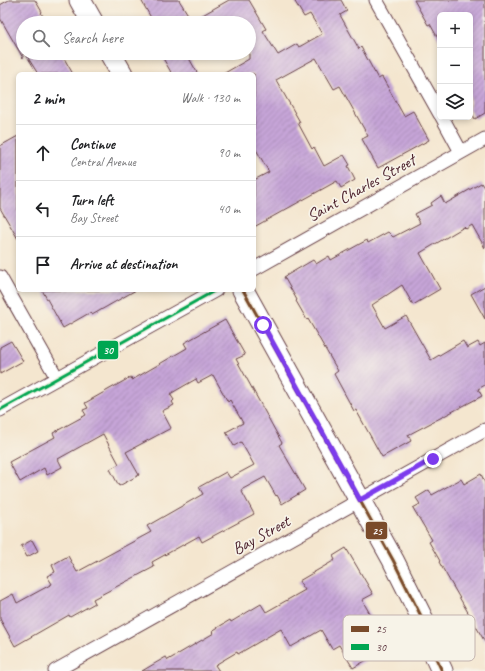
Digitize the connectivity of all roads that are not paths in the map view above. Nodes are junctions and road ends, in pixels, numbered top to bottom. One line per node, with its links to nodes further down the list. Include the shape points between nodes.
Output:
1 (80, 0): 3 (main road)
2 (376, 0): 6 (street)
3 (89, 16)
4 (114, 60): 5 (main road)
5 (121, 72)
6 (437, 109)
7 (444, 120): 9 (street)
8 (485, 139): 9 (street, Saint Charles Street)
9 (461, 152): 10 (street, Saint Charles Street)
10 (256, 268)
11 (0, 277): 14 (street)
12 (212, 292): 14 (street)
13 (244, 292): 17 (main road)
14 (57, 378): 15 (street)
15 (0, 410)
16 (485, 430): 17 (street, Bay Street)
17 (360, 500): 18 (main road); 19 (street, Bay Street)
18 (420, 615)
19 (54, 671)

